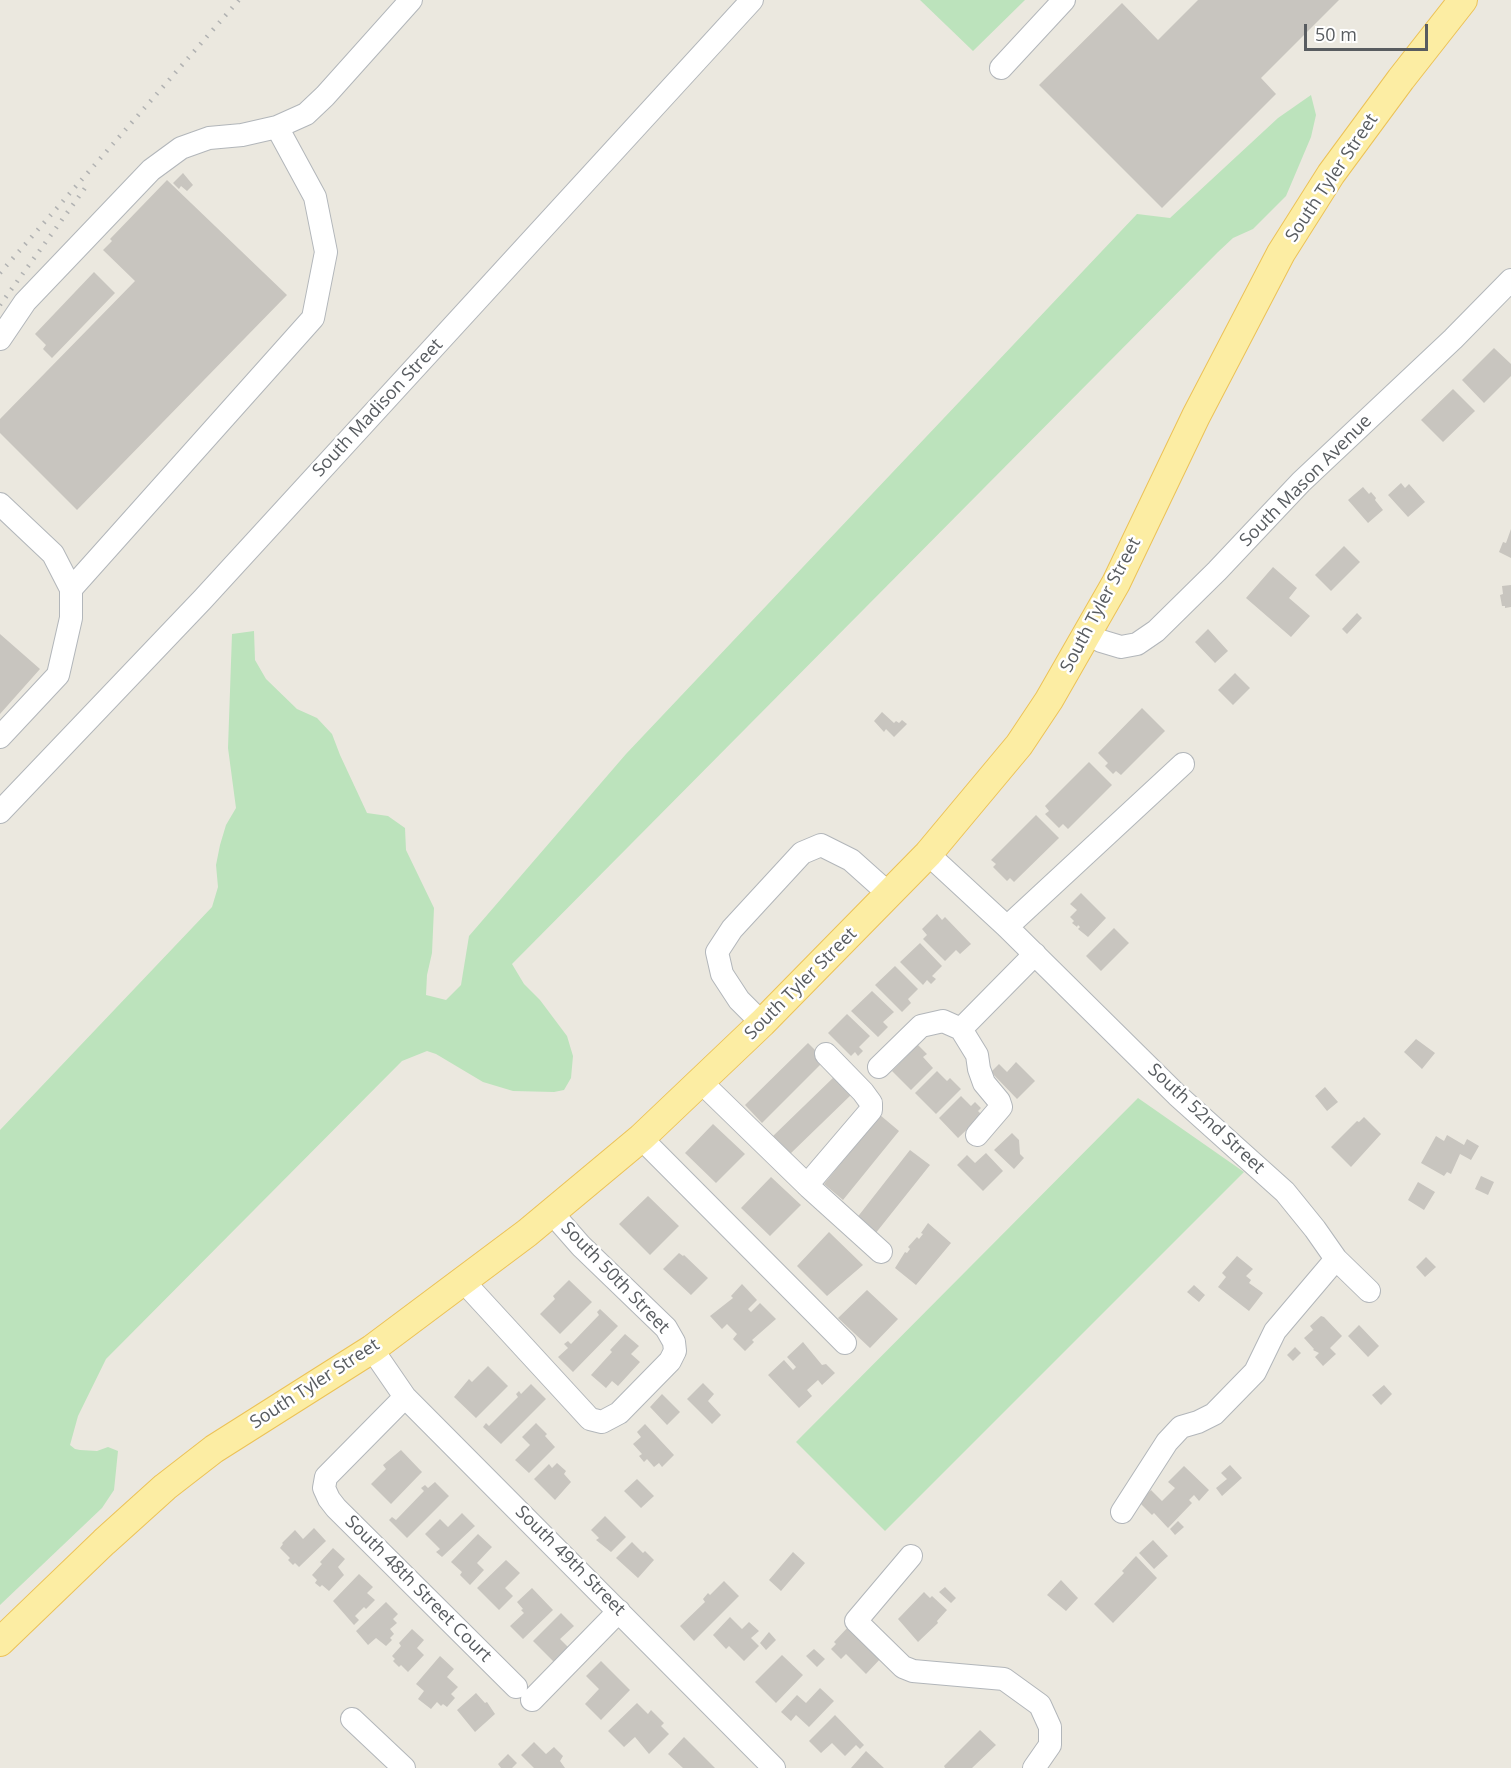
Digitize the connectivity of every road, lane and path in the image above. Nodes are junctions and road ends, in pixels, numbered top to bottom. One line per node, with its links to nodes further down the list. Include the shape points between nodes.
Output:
1 (411, 0): 6 (street, via 325,96 306,114)
2 (752, 0): 14 (street, South Madison Street, via 203,599)
3 (1064, 0): 5 (street)
4 (1463, 0): 11 (main road, South Tyler Street, via 1337,166 1281,253)
5 (1001, 69)
6 (277, 127): 8 (street, via 209,138 181,148 151,171 25,302); 10 (street, via 315,197 326,252 313,318)
7 (1511, 280): 11 (street, South Mason Avenue, via 1301,482 1156,631 1137,644 1121,647)
8 (0, 339)
9 (0, 504): 10 (street, via 53,554)
10 (71, 589): 12 (street, via 71,618 58,675)
11 (1088, 633): 15 (main road, South Tyler Street, via 1018,745)
12 (0, 737)
13 (1183, 764): 17 (street)
14 (0, 812)
15 (928, 854): 16 (main road, South Tyler Street); 17 (street, South 52nd Street)
16 (889, 894): 19 (main road, South Tyler Street); 19 (street, via 851,860 821,845 802,853 732,929 717,952 722,974 739,1000)
17 (1007, 927): 18 (street, South 52nd Street)
18 (1035, 954): 20 (street); 29 (street, South 52nd Street, via 1177,1095 1285,1192)
19 (762, 1023): 23 (main road, South Tyler Street)
20 (961, 1029): 22 (street, via 943,1021 921,1026); 24 (street, via 977,1055 984,1083 1001,1107)
21 (826, 1054): 26 (street, via 863,1092 871,1110)
22 (879, 1067)
23 (700, 1081): 25 (main road, South Tyler Street); 26 (street)
24 (977, 1135)
25 (641, 1138): 27 (main road, South Tyler Street); 32 (street)
26 (807, 1185): 28 (street)
27 (552, 1213): 30 (main road, South Tyler Street); 30 (street, South 50th Street, via 673,1338 673,1356 664,1369 619,1413 602,1422 587,1416)
28 (881, 1252)
29 (1336, 1259): 31 (street, South 52nd Street); 35 (street, via 1275,1331 1256,1372 1214,1414 1181,1427)
30 (464, 1281): 33 (main road, South Tyler Street)
31 (1369, 1291)
32 (845, 1343)
33 (372, 1349): 34 (street, South 49th Street); 38 (main road, South Tyler Street, via 214,1449 165,1487)
34 (405, 1397): 37 (street, South 49th Street); 37 (street, South 48th Street Court, via 326,1477 324,1488 336,1508 524,1694)
35 (1122, 1512)
36 (911, 1556): 42 (street, via 856,1621 913,1671 1004,1679 1040,1705 1050,1727 1050,1745)
37 (619, 1611): 41 (street, South 49th Street)
38 (0, 1642)
39 (352, 1719): 40 (street)
40 (404, 1768)
41 (774, 1768)
42 (1034, 1768)

